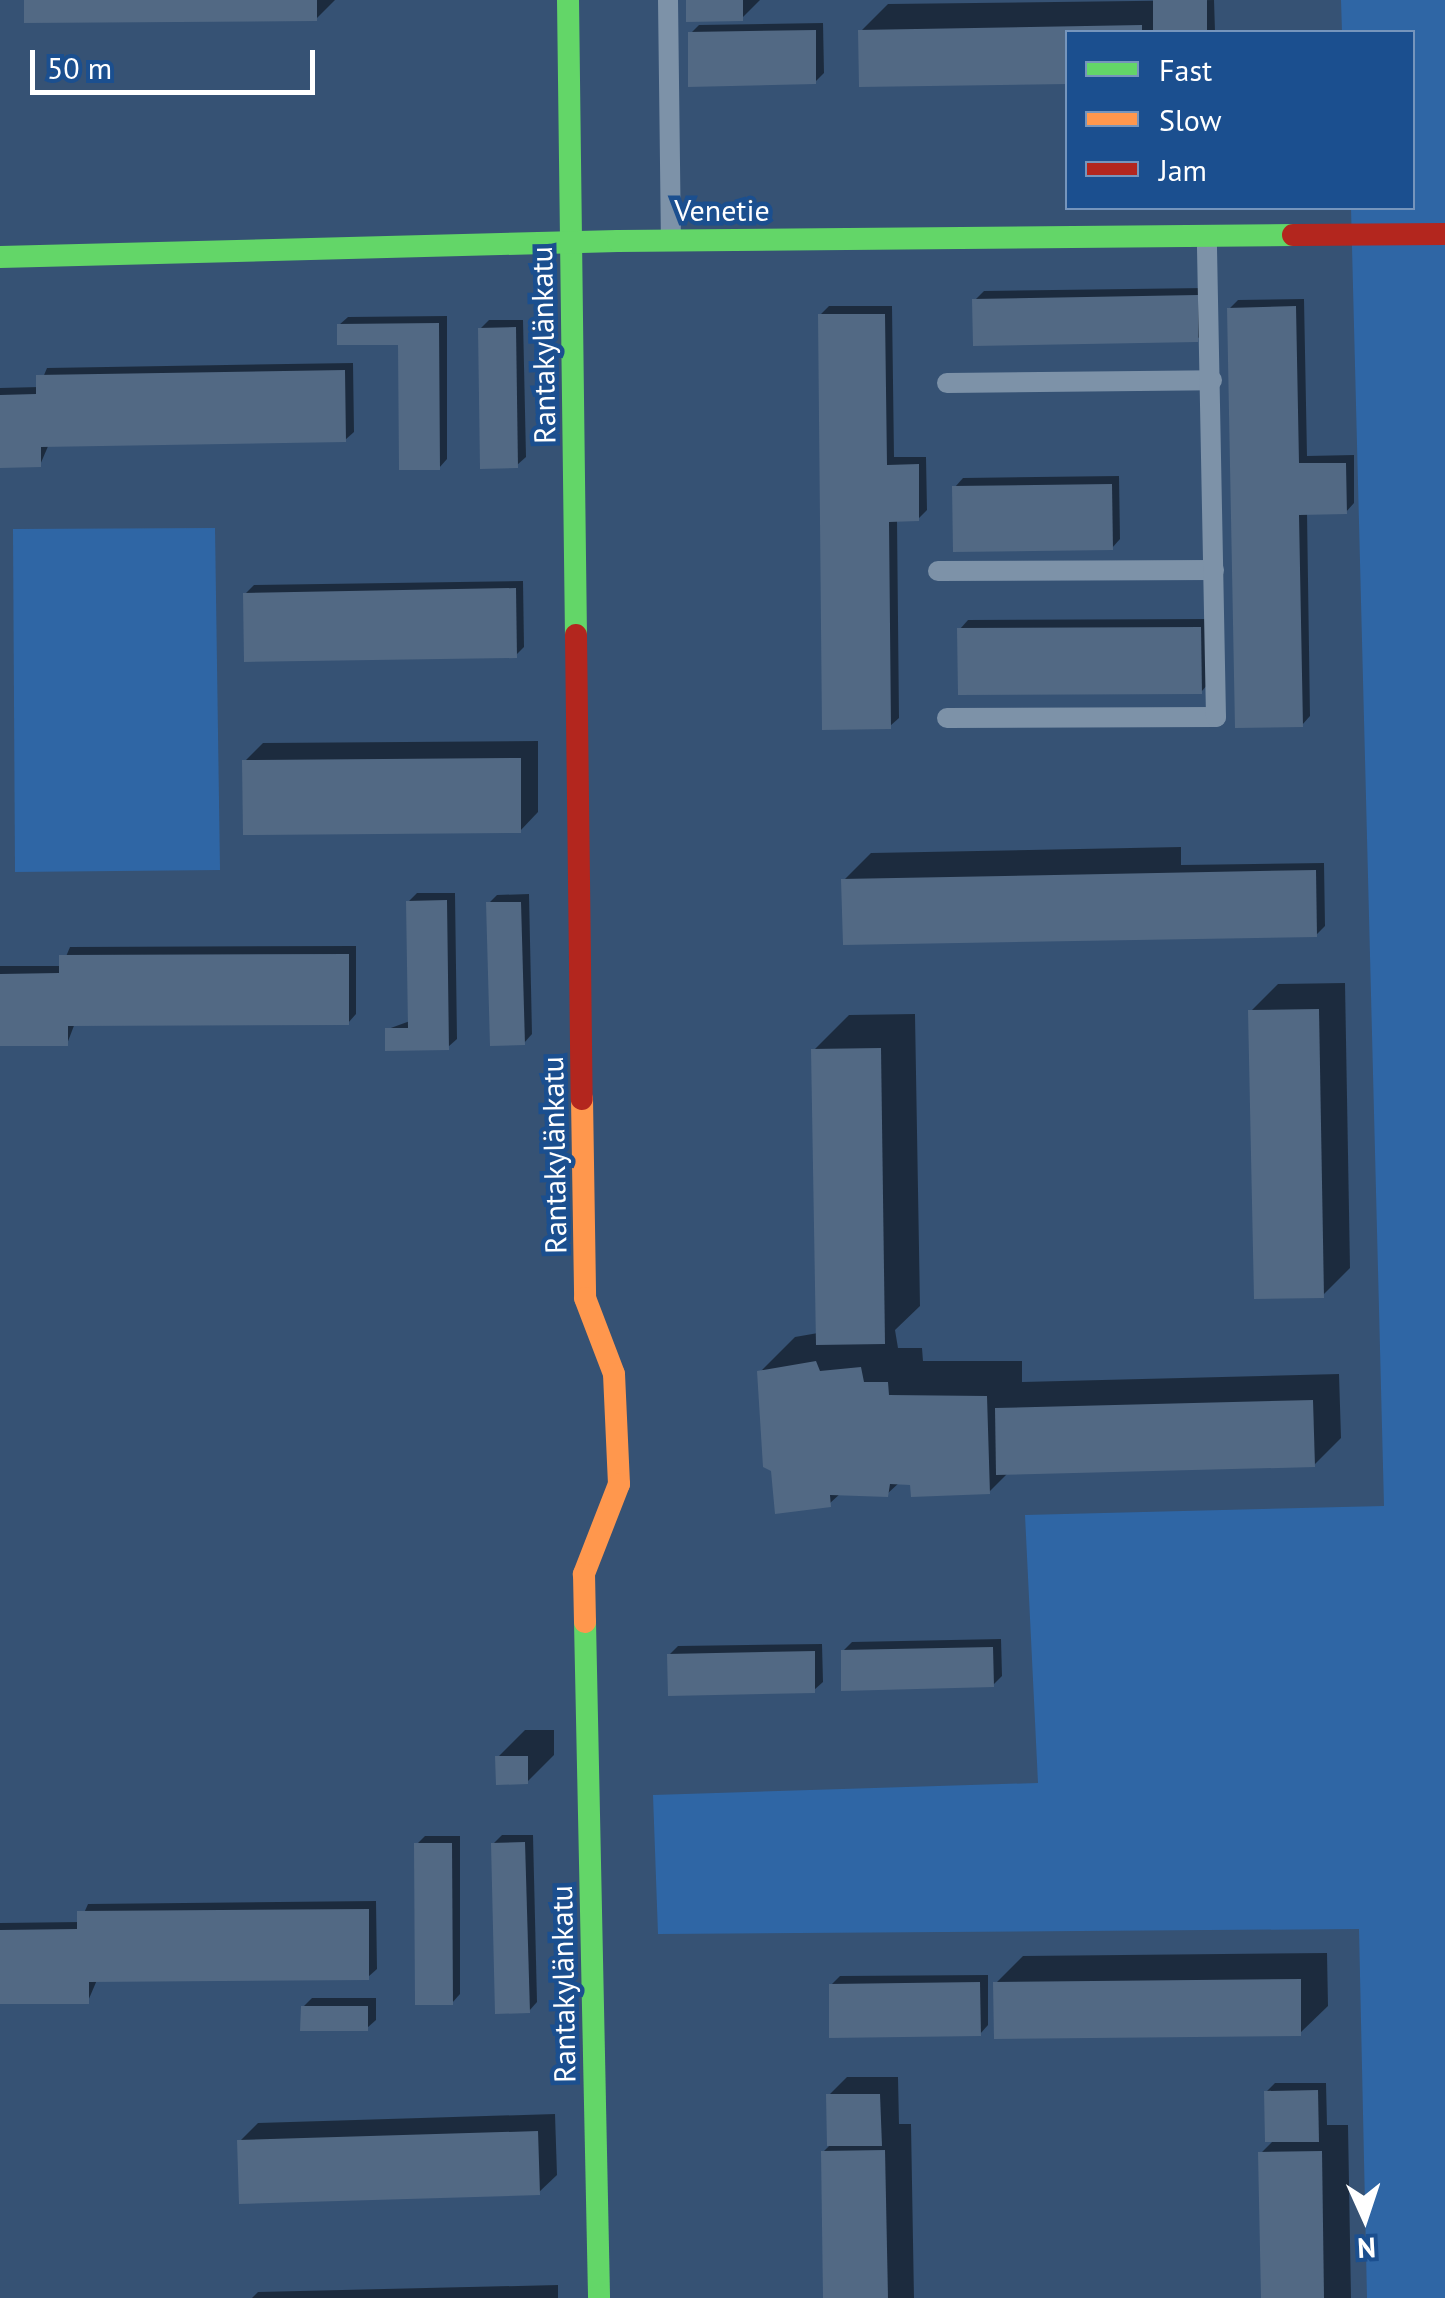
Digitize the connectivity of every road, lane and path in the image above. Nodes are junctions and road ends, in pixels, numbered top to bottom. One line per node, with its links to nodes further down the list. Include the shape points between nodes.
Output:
1 (568, 0): 6 (street, Rantakylänkatu)
2 (668, 0): 5 (lane)
3 (1445, 234): 4 (street, Venetie)
4 (1207, 239): 5 (street, Venetie); 8 (lane)
5 (671, 240): 6 (street, Venetie)
6 (572, 242): 7 (street, Venetie); 13 (street, Rantakylänkatu, via 585,1298 614,1374 620,1484 584,1574)
7 (0, 256)
8 (1212, 380): 9 (lane); 10 (lane)
9 (947, 383)
10 (1214, 570): 11 (lane); 12 (lane, via 1216,717)
11 (938, 572)
12 (946, 718)
13 (599, 2298)

